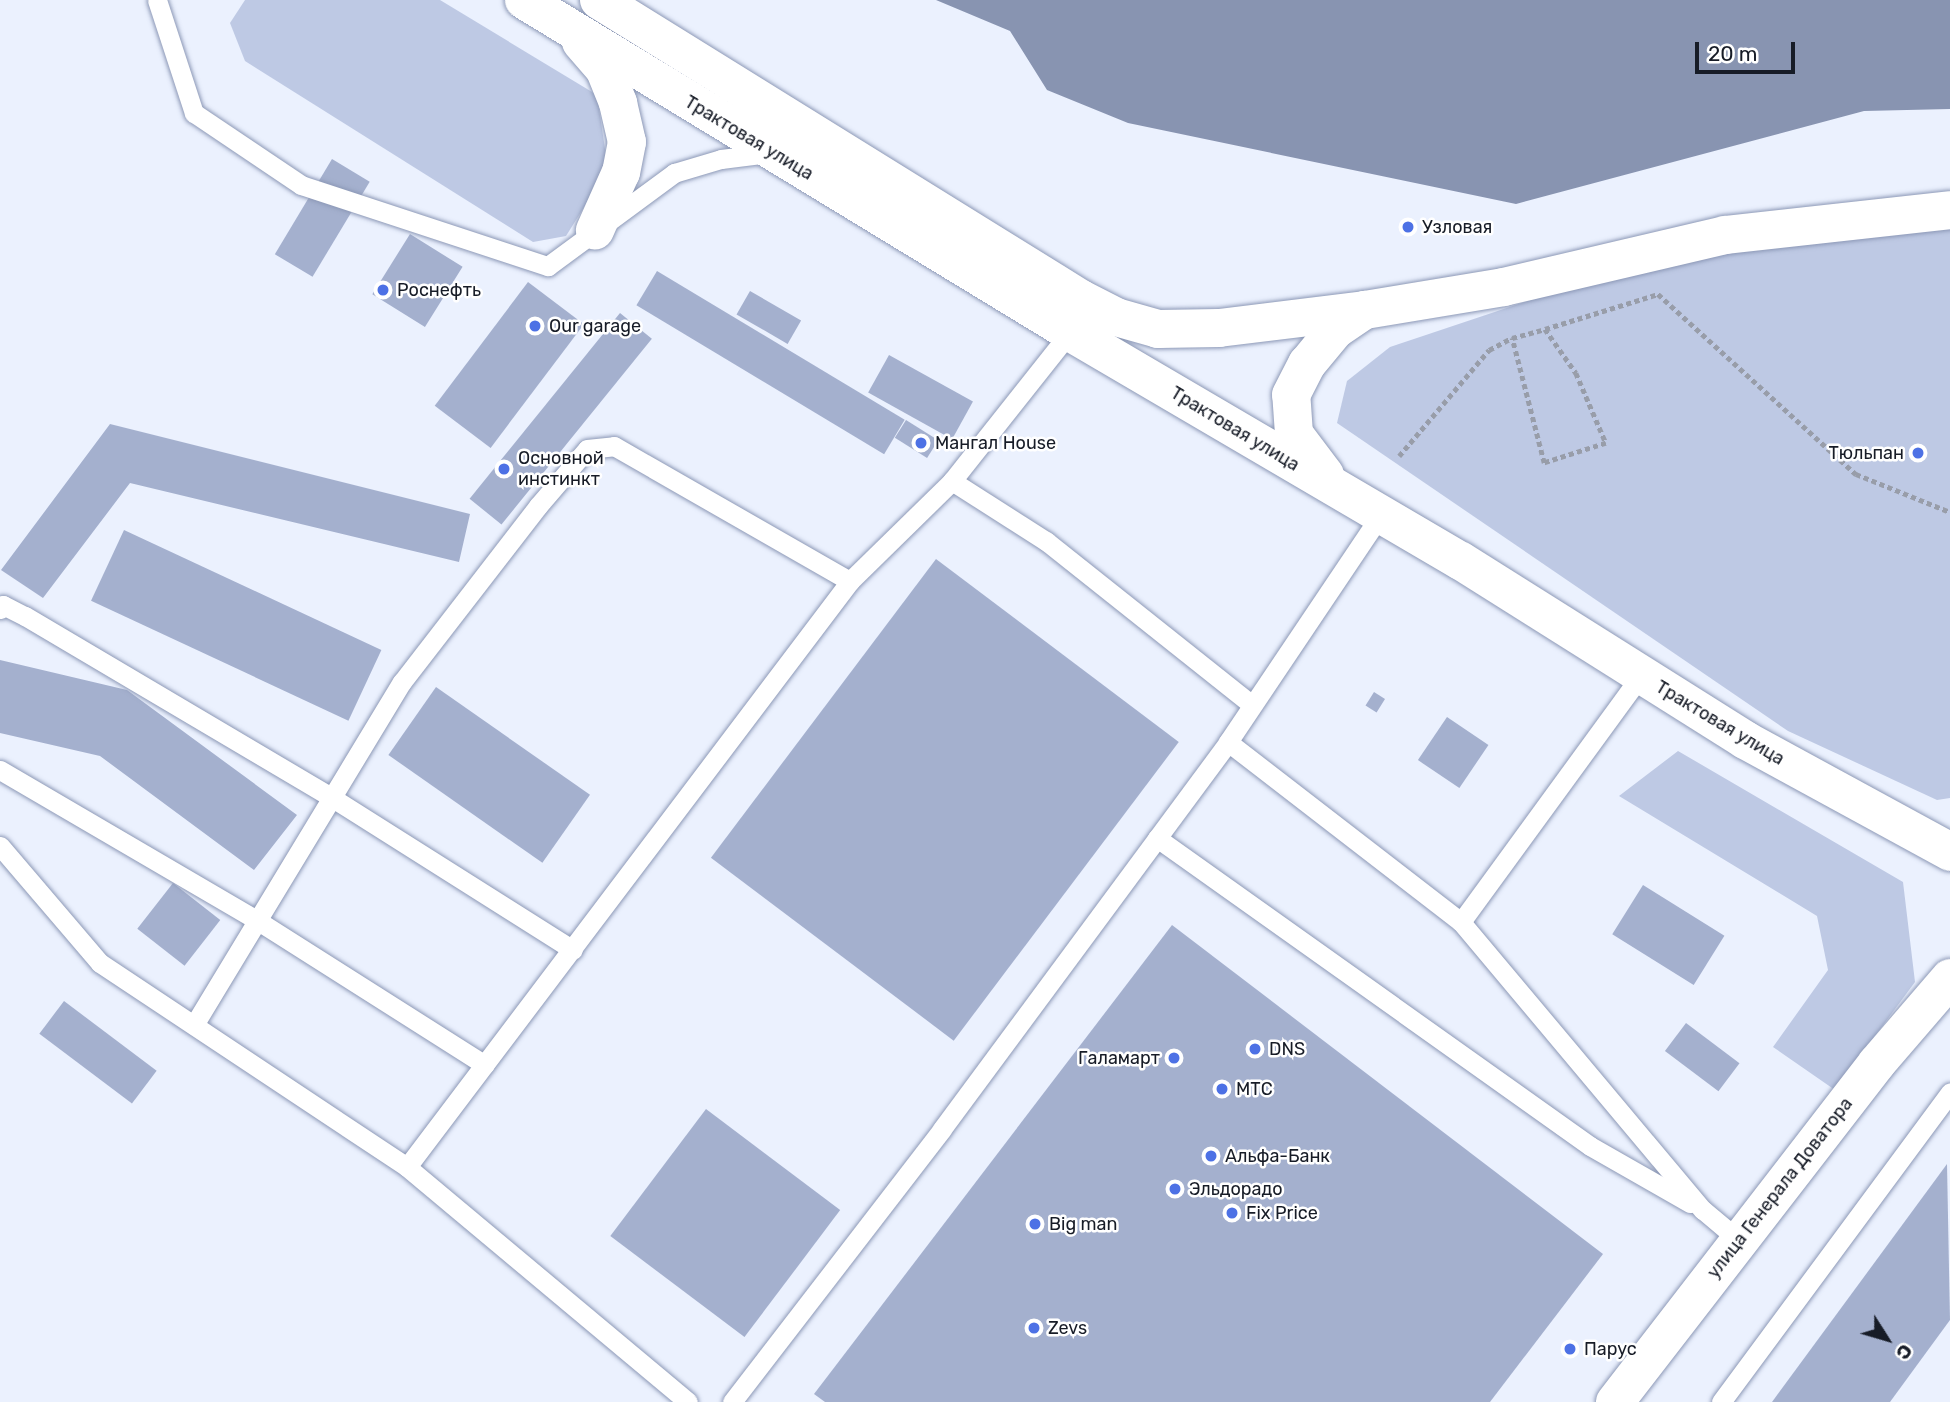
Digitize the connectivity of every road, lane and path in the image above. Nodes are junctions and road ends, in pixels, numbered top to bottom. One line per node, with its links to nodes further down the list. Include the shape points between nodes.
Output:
1 (157, 0): 7 (lane, via 194,113 301,185 548,266)
2 (524, 0): 4 (main road, Трактовая улица)
3 (599, 0): 9 (main road, Трактовая улица)
4 (568, 27): 5 (main road, Трактовая улица); 7 (main road, via 604,68 626,142 621,172)
5 (771, 152): 7 (lane, via 721,159 674,173); 9 (main road, Трактовая улица)
6 (1950, 210): 8 (main road, via 1725,235 1504,287)
7 (595, 230)
8 (1365, 310): 9 (main road, via 1178,330); 14 (main road, via 1343,323 1318,350 1294,386 1290,404 1298,441)
9 (1076, 316): 13 (lane); 14 (main road, Трактовая улица)
10 (1545, 329): 11 (path); 11 (path, via 1576,373 1606,443 1544,463); 15 (path, via 1658,294 1856,474)
11 (1512, 338): 12 (path, via 1489,350)
12 (1399, 456)
13 (952, 481): 17 (lane); 20 (lane, via 1046,541)
14 (1341, 492): 16 (main road, Трактовая улица)
15 (1950, 512)
16 (1382, 513): 19 (main road, Трактовая улица); 20 (lane)
17 (850, 581): 23 (lane, via 614,446 587,449 537,506 402,682); 29 (lane)
18 (0, 609): 23 (lane, via 3,605 25,616)
19 (1641, 675): 26 (main road, Трактовая улица, via 1745,740); 28 (lane)
20 (1252, 705): 21 (lane)
21 (1228, 742): 24 (lane); 28 (lane)
22 (0, 770): 27 (lane)
23 (331, 797): 27 (lane); 29 (lane)
24 (1157, 838): 35 (lane, via 1590,1146); 37 (lane)
25 (0, 846): 31 (lane, via 100,963)
26 (1950, 852)
27 (255, 919): 31 (lane); 32 (lane)
28 (1461, 922): 35 (lane)
29 (573, 950): 32 (lane)
30 (1950, 978): 36 (main road, улица Генерала Доватора, via 1877,1063)
31 (194, 1025): 34 (lane)
32 (485, 1065): 34 (lane)
33 (1950, 1092): 40 (lane)
34 (408, 1167): 38 (lane)
35 (1703, 1210): 36 (lane)
36 (1741, 1241): 39 (main road, улица Генерала Доватора)
37 (736, 1401)
38 (688, 1402)
39 (1615, 1402)
40 (1721, 1402)

